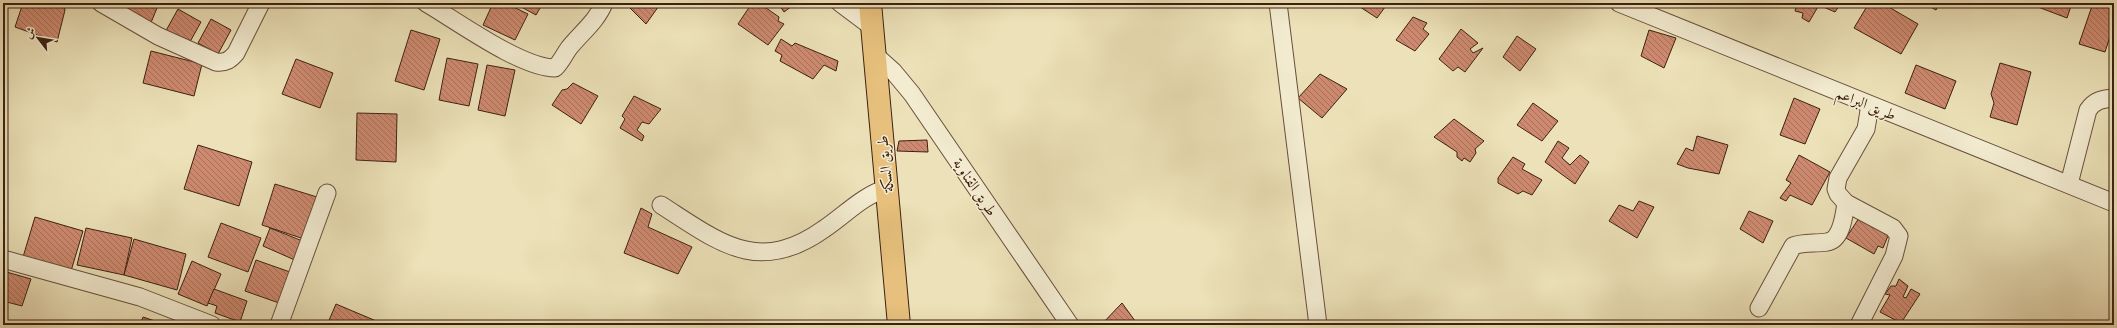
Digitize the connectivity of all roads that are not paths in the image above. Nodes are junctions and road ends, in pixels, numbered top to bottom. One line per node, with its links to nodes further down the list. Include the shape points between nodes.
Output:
1 (101, 3): 2 (street, via 167,40 223,63 236,53)
2 (261, 3)
3 (426, 3): 4 (street, via 522,60 545,68 554,68 592,22)
4 (604, 3)
5 (840, 3): 9 (street)
6 (870, 3): 9 (main road, طريق السكة)
7 (1278, 3): 25 (street)
8 (1619, 3): 12 (street, طريق البراعم)
9 (872, 27): 10 (main road, طريق السكة)
10 (874, 54): 14 (main road, طريق السكة); 24 (street, طريق القناوية, via 894,71 912,94)
11 (2114, 98): 13 (street, via 2093,103 2088,110)
12 (1870, 105): 13 (street, طريق البراعم); 16 (street, via 1866,129 1838,178 1836,189)
13 (2069, 184): 17 (street, طريق البراعم)
14 (888, 188): 18 (street, via 879,190 859,202 824,230 800,243 786,248 755,252 725,245); 23 (main road, طريق السكة)
15 (326, 193): 22 (street)
16 (1846, 203): 20 (street, via 1843,222 1834,239 1793,246); 26 (street, via 1893,228 1899,236 1894,256)
17 (2114, 203)
18 (661, 206)
19 (3, 259): 21 (street, via 140,297)
20 (1759, 308)
21 (212, 325)
22 (279, 325)
23 (899, 325)
24 (1070, 325)
25 (1318, 325)
26 (1859, 325)

